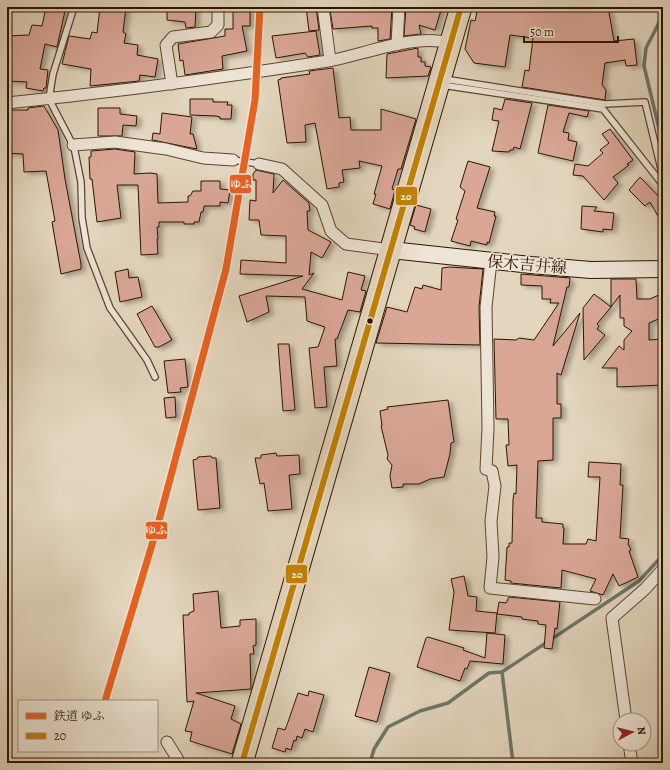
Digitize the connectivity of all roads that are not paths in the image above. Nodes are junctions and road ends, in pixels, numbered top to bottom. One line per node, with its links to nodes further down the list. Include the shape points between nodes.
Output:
1 (74, 7): 11 (lane)
2 (218, 7): 10 (street, via 218,25 211,32 172,37 166,45)
3 (323, 7): 8 (street)
4 (399, 7): 7 (street)
5 (461, 7): 6 (highway)
6 (449, 43): 7 (street, via 423,40); 9 (highway)
7 (397, 45): 8 (street)
8 (330, 60): 10 (street)
9 (439, 81): 16 (lane, via 605,104 645,102); 17 (lane, via 603,109); 18 (highway)
10 (172, 84): 11 (street)
11 (49, 99): 12 (street); 13 (lane)
12 (7, 103)
13 (73, 145): 14 (street, via 115,142 166,149 203,158); 21 (lane, via 81,182 82,218 87,248 110,308 147,360)
14 (233, 160): 15 (lane)
15 (259, 164): 18 (street, via 282,169 322,205 331,231 346,244)
16 (663, 177)
17 (663, 185)
18 (391, 250): 19 (main road, 保木吉井線); 28 (highway)
19 (491, 261): 20 (main road, 保木吉井線, via 591,270); 23 (street, via 486,307 486,470 492,471 495,486 491,521 493,557 490,588)
20 (663, 269)
21 (155, 377)
22 (663, 569): 24 (street, via 612,618)
23 (595, 599)
24 (625, 712)
25 (167, 742): 27 (street)
26 (630, 752): 29 (street)
27 (180, 763)
28 (242, 763)
29 (632, 763)

